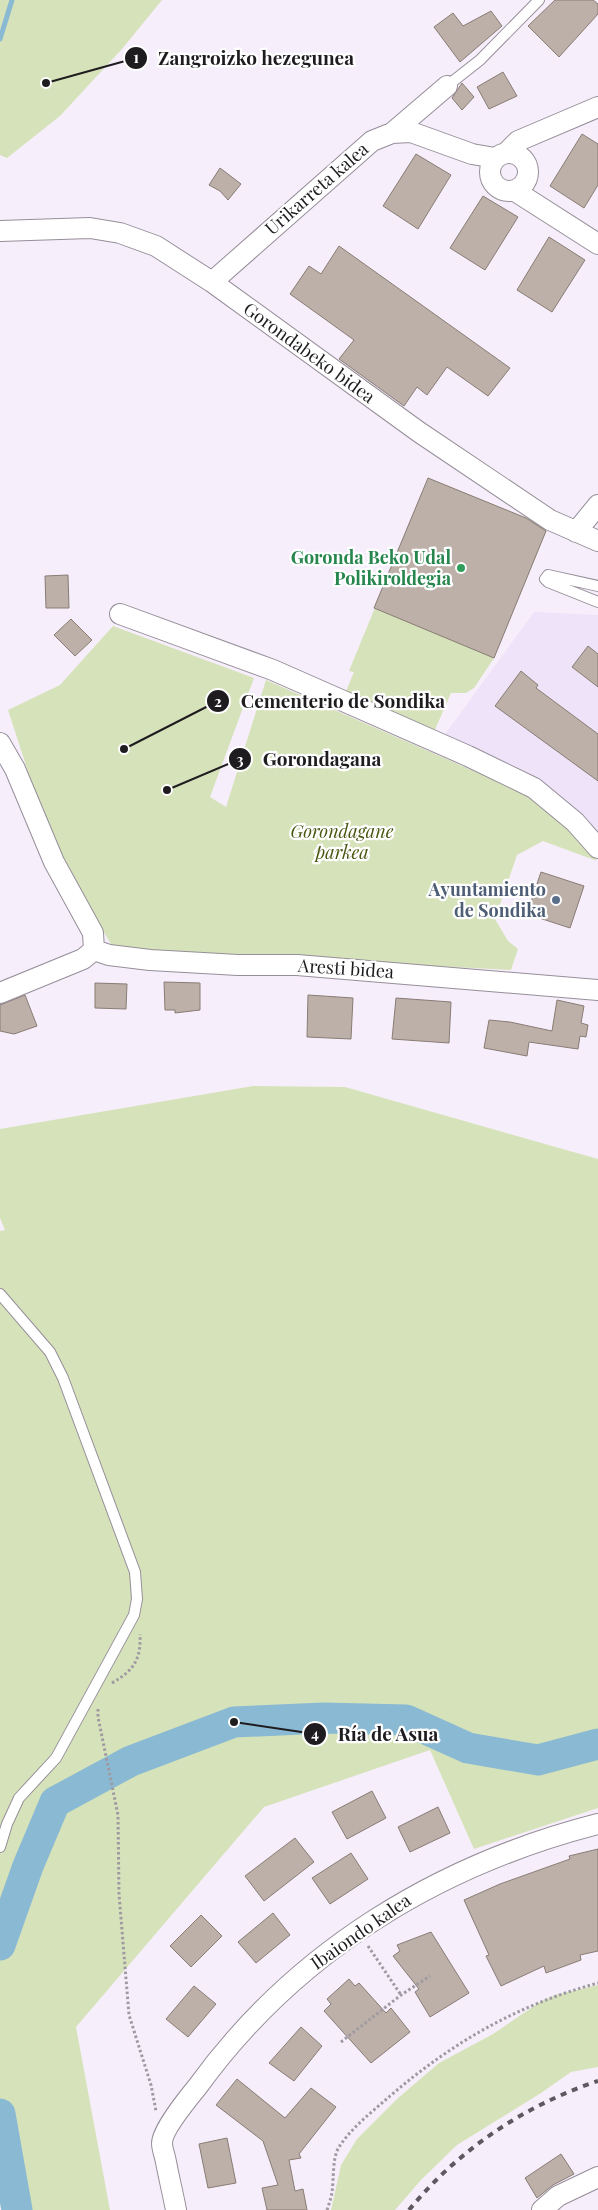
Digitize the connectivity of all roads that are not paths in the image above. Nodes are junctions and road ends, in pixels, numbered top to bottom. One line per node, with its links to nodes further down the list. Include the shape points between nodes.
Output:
1 (539, 0): 2 (lane, via 480,60)
2 (447, 86): 4 (street)
3 (598, 107): 6 (street, via 518,141)
4 (392, 133): 5 (street, Urikarreta kalea, via 411,132); 11 (street, Urikarreta kalea, via 372,141)
5 (437, 141): 6 (street, Urikarreta kalea, via 472,154); 7 (street, Urikarreta kalea)
6 (500, 155): 7 (street, via 490,169); 8 (street, via 512,153 523,159 528,171)
7 (492, 182): 8 (street, via 502,190)
8 (520, 187): 10 (street, via 540,207)
9 (0, 231): 11 (street, Gorondabeko bidea, via 90,228 120,233 156,246)
10 (598, 244)
11 (212, 282): 13 (street, Gorondabeko bidea, via 419,432 550,520)
12 (598, 505): 13 (street)
13 (576, 532): 14 (street, Gorondabeko bidea)
14 (598, 541)
15 (598, 586): 16 (lane, via 548,575 545,578)
16 (598, 602)
17 (120, 614): 19 (street, via 273,670 534,788 575,822)
18 (2, 749): 20 (street, via 16,769 54,862 93,932)
19 (598, 848)
20 (94, 950): 21 (street, Aresti bidea, via 150,960 297,965); 22 (street, via 83,959)
21 (598, 990)
22 (0, 993)
23 (0, 1294): 25 (lane, via 50,1352 63,1378 135,1572 137,1599 134,1615 56,1758 19,1798)
24 (598, 1824): 27 (street, Ibaiondo kalea, via 551,1836 476,1864 408,1898 342,1941 296,1979 239,2034 178,2113 162,2142)
25 (0, 1847)
26 (598, 2177): 28 (street, via 558,2196)
27 (176, 2210)
28 (542, 2210)

